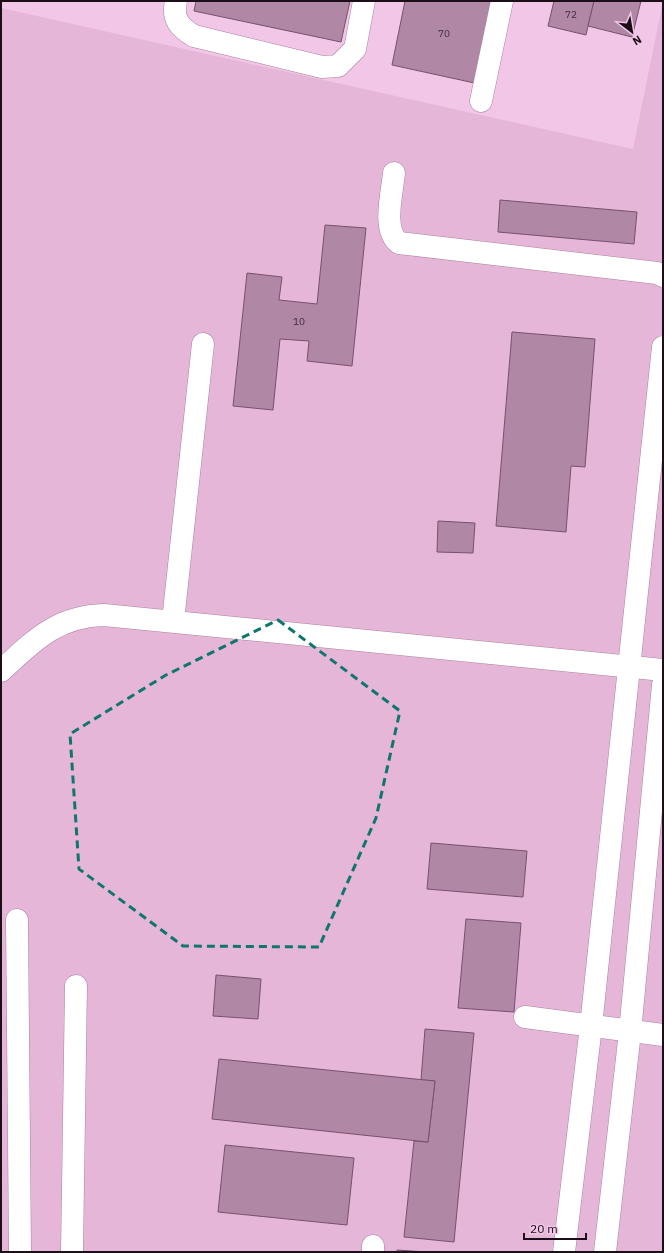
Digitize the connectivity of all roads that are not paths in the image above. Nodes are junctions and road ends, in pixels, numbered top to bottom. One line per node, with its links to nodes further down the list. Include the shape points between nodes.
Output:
1 (176, 1): 2 (lane, via 174,12 182,29 194,36 322,66 338,66 355,49)
2 (364, 1)
3 (502, 1): 4 (lane)
4 (481, 101)
5 (394, 173): 6 (lane, via 389,229 399,243 657,272)
6 (663, 276)
7 (203, 344): 9 (lane)
8 (663, 347): 10 (lane)
9 (173, 621): 10 (lane); 12 (lane, via 104,614 75,618 54,626 36,638)
10 (629, 667): 11 (lane); 17 (lane)
11 (663, 670)
12 (1, 671)
13 (663, 686): 18 (lane)
14 (17, 920): 20 (lane)
15 (76, 986): 21 (lane)
16 (525, 1017): 17 (lane)
17 (591, 1026): 18 (lane); 22 (lane)
18 (630, 1032): 19 (lane); 23 (lane)
19 (663, 1035)
20 (20, 1252)
21 (72, 1252)
22 (564, 1252)
23 (605, 1252)

